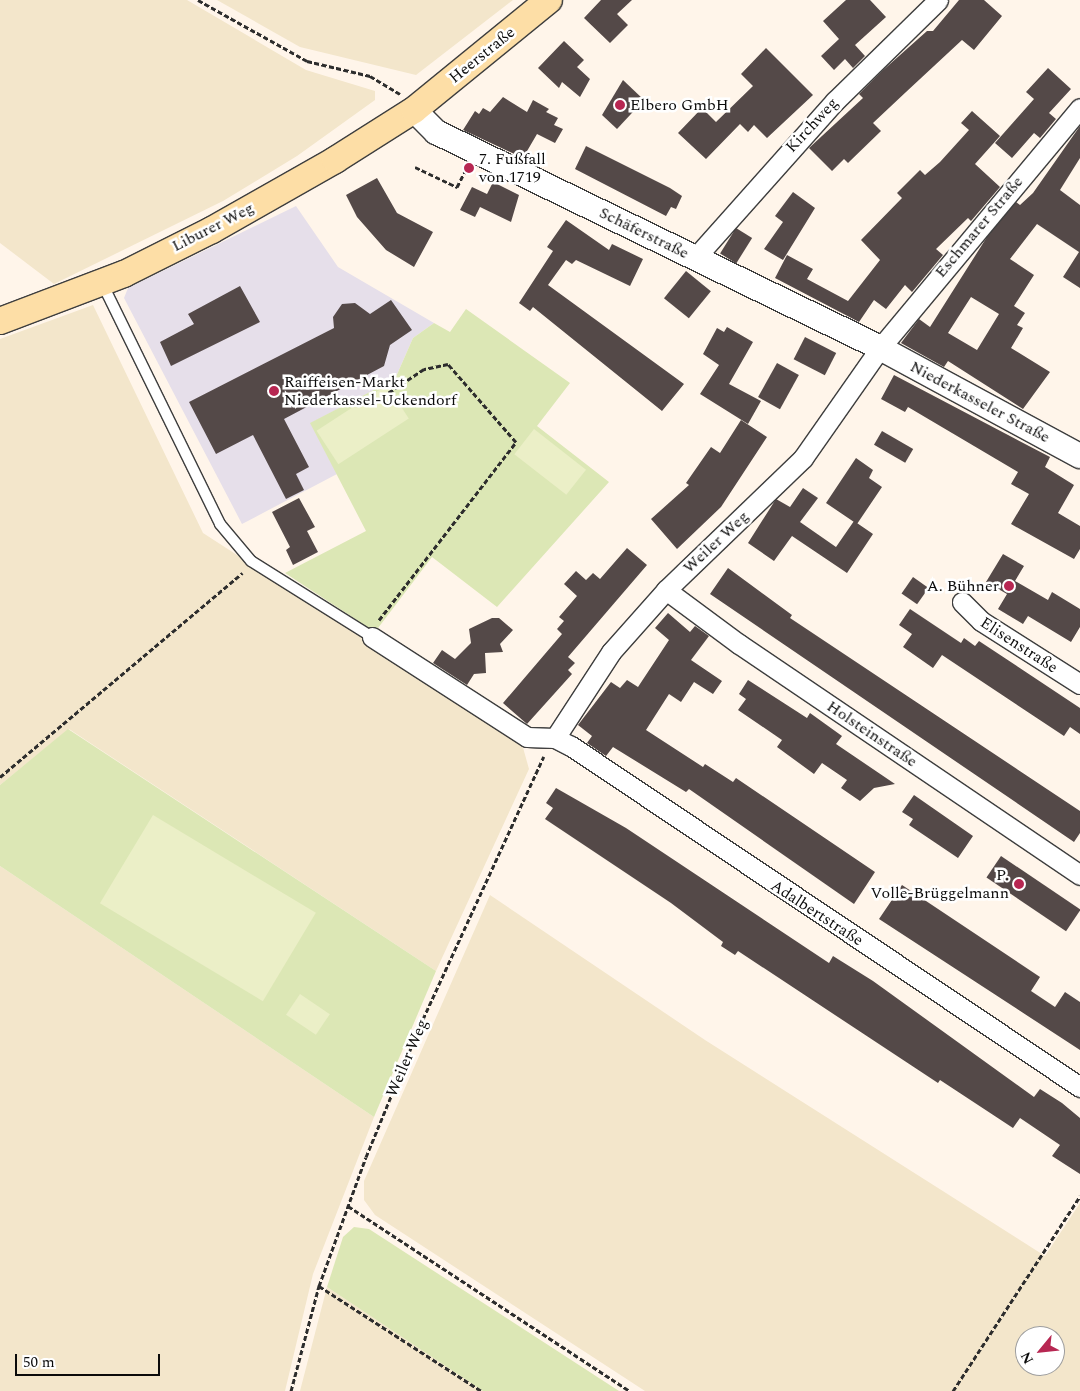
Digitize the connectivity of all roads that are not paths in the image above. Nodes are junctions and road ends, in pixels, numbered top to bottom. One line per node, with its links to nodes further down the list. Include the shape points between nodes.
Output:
1 (549, 0): 4 (main road, Heerstraße)
2 (938, 0): 5 (street, Kirchweg, via 834,101)
3 (1080, 108): 8 (street, Eschmarer Straße)
4 (414, 110): 5 (street, Schäferstraße, via 436,132); 6 (main road, Liburer Weg, via 212,230)
5 (695, 258): 8 (street, Schäferstraße)
6 (102, 283): 7 (main road, Liburer Weg); 12 (lane, via 220,524 251,561)
7 (0, 321)
8 (880, 348): 9 (street, Niederkasseler Straße); 10 (street, Weiler Weg, via 804,458)
9 (1080, 456)
10 (666, 590): 14 (street, Weiler Weg, via 611,652); 15 (street, Holsteinstraße, via 739,644)
11 (962, 602): 13 (street, Elisenstraße, via 981,621)
12 (370, 635): 14 (street, via 527,737)
13 (1080, 684)
14 (555, 738): 16 (street, Adalbertstraße)
15 (1080, 875)
16 (1080, 1087)

